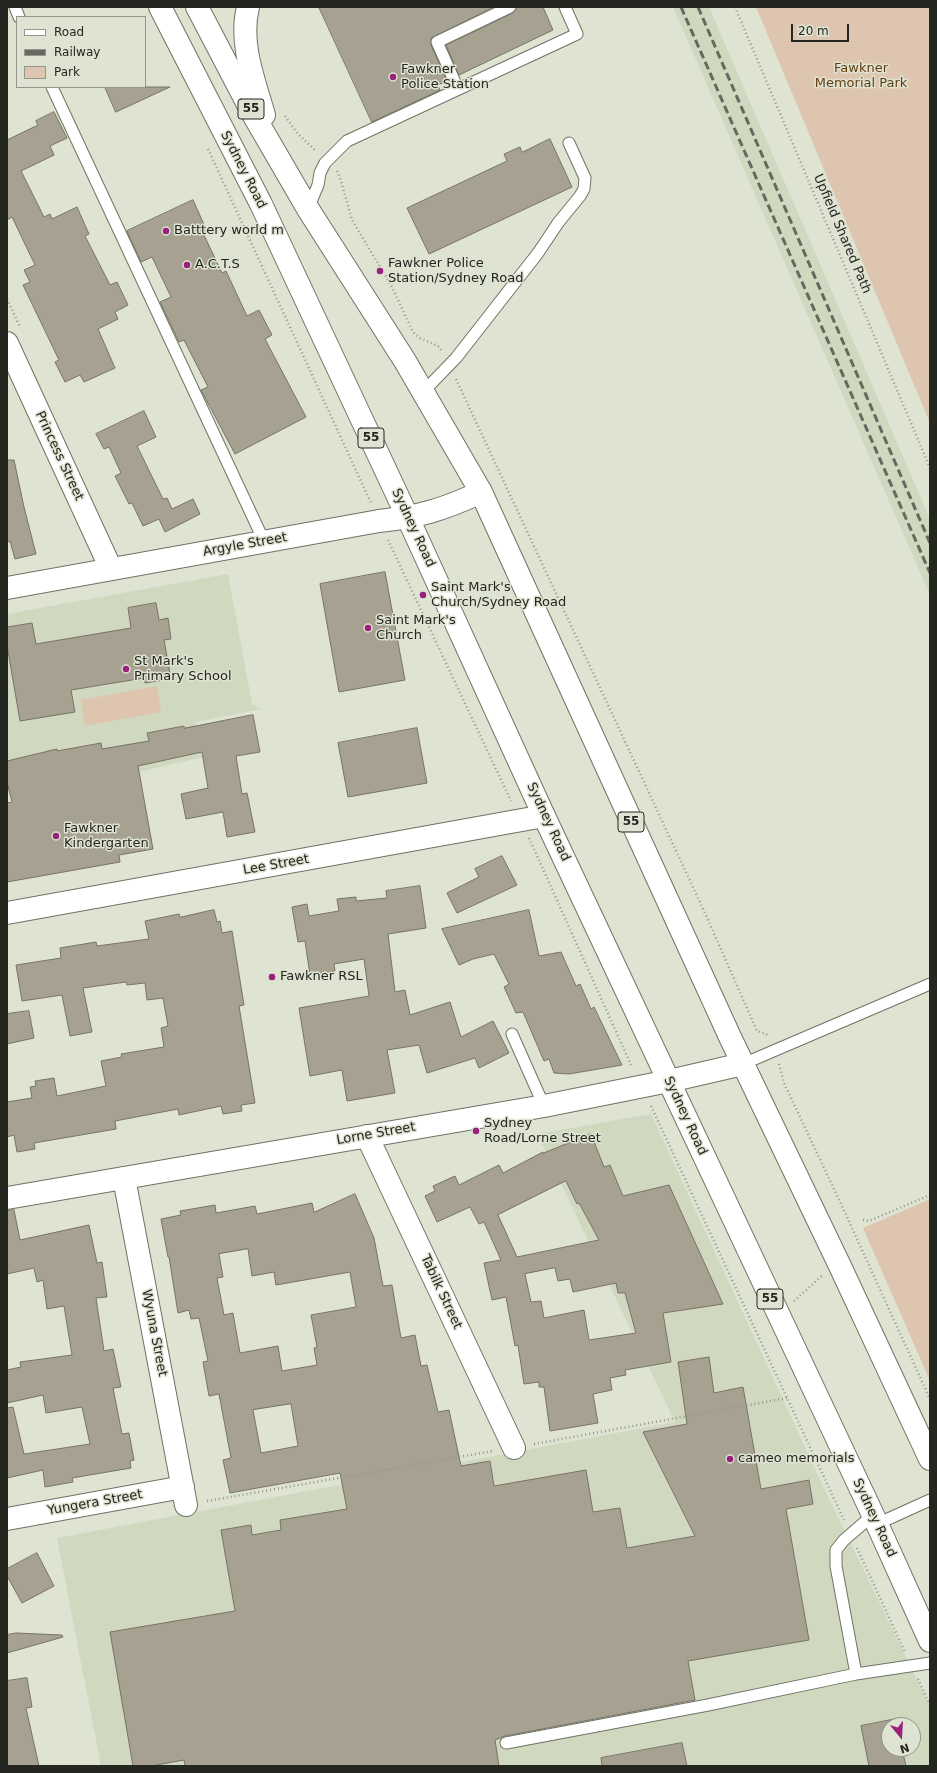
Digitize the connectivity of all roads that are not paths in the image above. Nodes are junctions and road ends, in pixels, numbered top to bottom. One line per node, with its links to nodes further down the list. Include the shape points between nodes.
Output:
1 (160, 7): 14 (main road, Sydney Road / 55, via 260,204)
2 (197, 7): 9 (main road, 55)
3 (248, 7): 9 (main road, via 244,39)
4 (510, 7): 7 (lane, via 437,42)
5 (565, 7): 7 (lane, via 577,34)
6 (52, 88): 15 (lane)
7 (458, 89): 10 (lane, via 347,141 325,163)
8 (569, 142): 12 (lane, via 585,178 580,196 456,358)
9 (273, 148): 10 (main road, 55)
10 (308, 209): 12 (main road, 55)
11 (7, 344): 16 (main road, Princess Street)
12 (423, 392): 13 (main road, 55)
13 (481, 492): 14 (main road, Argyle Street, via 453,505); 22 (main road, 55)
14 (408, 518): 15 (main road, Argyle Street); 18 (main road, Sydney Road / 55)
15 (264, 541): 16 (main road, Argyle Street)
16 (110, 569): 17 (main road, Argyle Street)
17 (7, 588)
18 (544, 816): 19 (main road, Lee Street); 23 (main road, Sydney Road / 55)
19 (7, 913)
20 (930, 984): 22 (lane)
21 (512, 1034): 24 (lane)
22 (743, 1064): 23 (main road, Lorne Street); 29 (main road, 55)
23 (669, 1081): 24 (main road, Lorne Street); 33 (main road, Sydney Road / 55)
24 (544, 1106): 25 (main road, Lorne Street)
25 (367, 1136): 26 (main road, Lorne Street); 28 (main road, Tabilk Street)
26 (124, 1178): 27 (main road, Lorne Street); 30 (main road, Wyuna Street)
27 (7, 1198)
28 (514, 1448)
29 (930, 1459)
30 (184, 1496): 32 (main road, Yungera Street)
31 (930, 1500): 33 (lane)
32 (7, 1518)
33 (875, 1520): 34 (main road, Sydney Road / 55); 36 (lane, via 850,1534 836,1550 836,1566)
34 (930, 1641)
35 (930, 1663): 36 (lane)
36 (856, 1674): 37 (lane)
37 (506, 1743)

